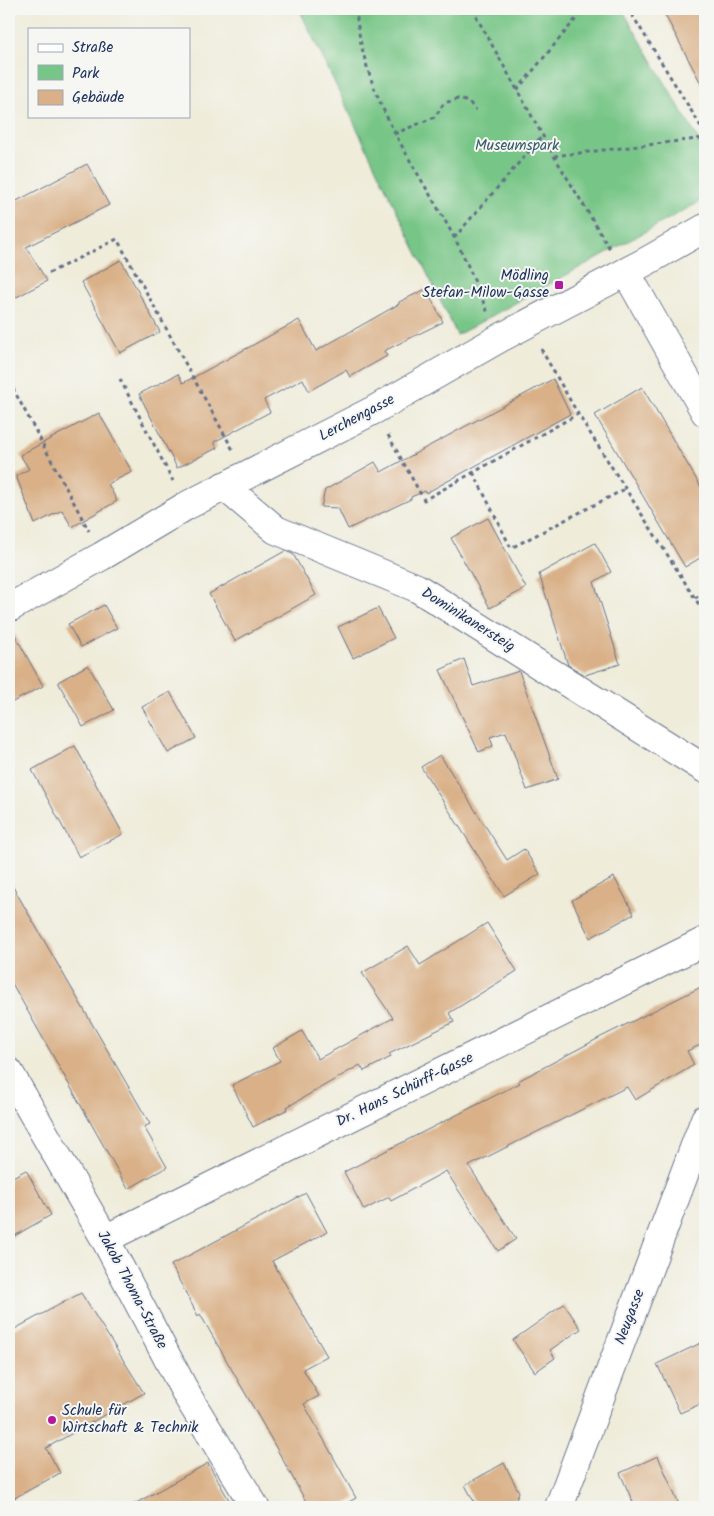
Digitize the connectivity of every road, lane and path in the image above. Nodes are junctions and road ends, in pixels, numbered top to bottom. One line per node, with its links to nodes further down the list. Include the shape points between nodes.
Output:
1 (356, 9): 8 (path, via 368,74)
2 (472, 9): 5 (path)
3 (584, 9): 5 (path)
4 (617, 9): 7 (path, via 631,13)
5 (517, 90): 9 (path)
6 (476, 110): 8 (path, via 469,102 458,99 444,104 435,117)
7 (705, 133)
8 (394, 134): 13 (path)
9 (542, 136): 11 (path); 13 (path)
10 (705, 138): 11 (path)
11 (554, 156): 14 (path)
12 (705, 228): 14 (street, Lerchengasse)
13 (454, 238): 17 (path)
14 (626, 272): 16 (street, Lerchengasse); 21 (street)
15 (49, 273): 24 (path, via 117,239)
16 (527, 324): 17 (street, Lerchengasse); 22 (path)
17 (500, 338): 20 (street, Lerchengasse)
18 (120, 379): 26 (path)
19 (9, 381): 27 (path)
20 (374, 410): 23 (path, via 424,500); 24 (street, Lerchengasse)
21 (705, 412)
22 (578, 414): 23 (path); 25 (path)
23 (473, 472): 25 (path, via 511,548)
24 (235, 480): 26 (street, Lerchengasse); 32 (street, Dominikanersteig, via 276,530 417,588)
25 (625, 489): 29 (path)
26 (186, 506): 27 (street, Lerchengasse)
27 (102, 556): 30 (street, Lerchengasse)
28 (705, 592): 29 (path)
29 (695, 598): 31 (path)
30 (9, 608)
31 (705, 614)
32 (705, 769)
33 (705, 941): 36 (street, Dr. Hans Schürff-Gasse)
34 (9, 1072): 36 (street, Jakob Thoma-Straße)
35 (704, 1127): 38 (street, Neugasse)
36 (105, 1239): 37 (street, Jakob Thoma-Straße, via 188,1396)
37 (256, 1507)
38 (559, 1507)

